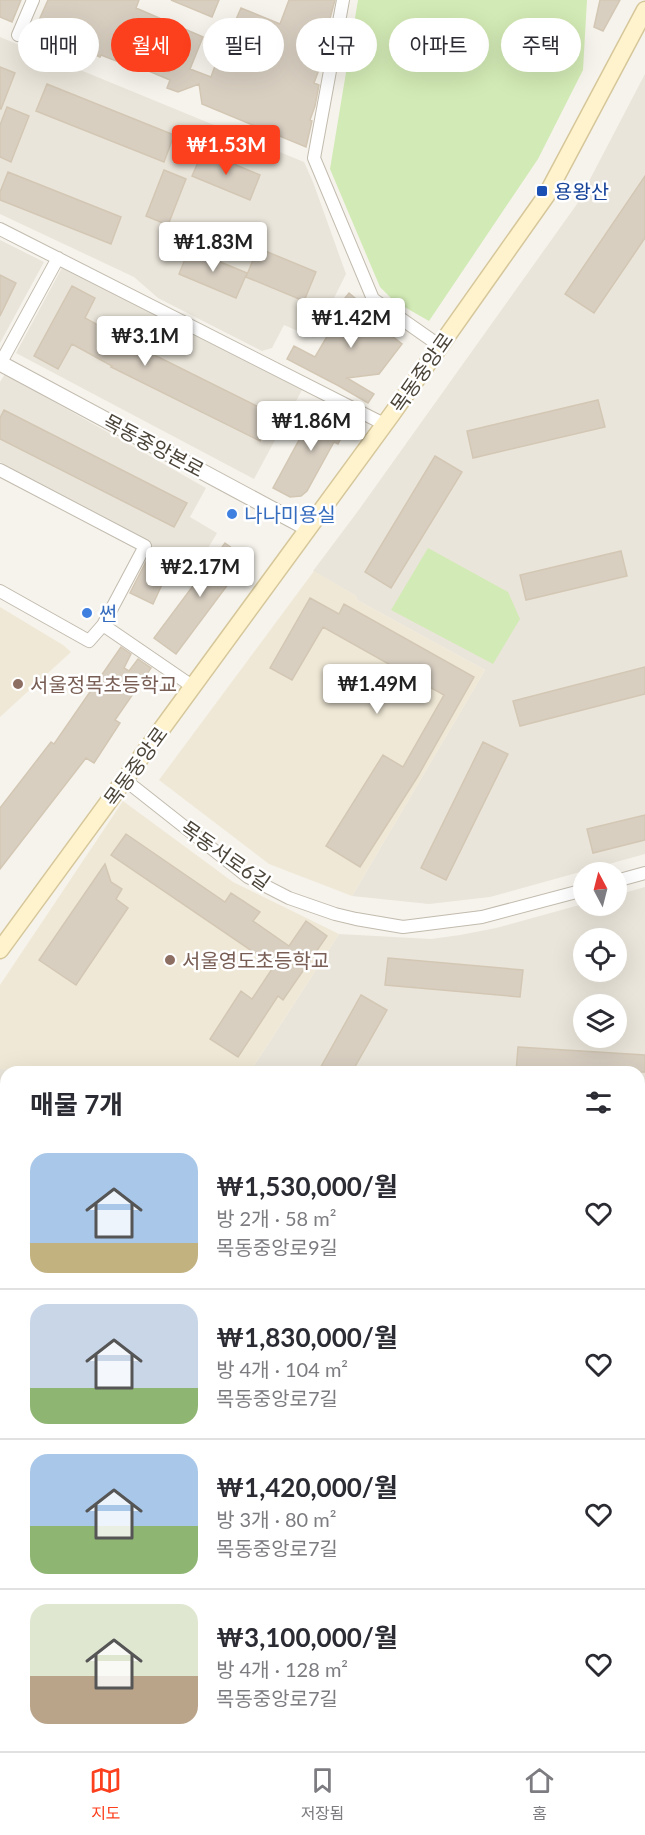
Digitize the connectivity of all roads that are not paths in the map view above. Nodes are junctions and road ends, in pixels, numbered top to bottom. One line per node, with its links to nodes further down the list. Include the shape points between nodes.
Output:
1 (33, 0): 4 (street)
2 (343, 0): 7 (street, via 314,158 373,298)
3 (645, 10): 7 (main road, 목동중앙로, via 546,196)
4 (25, 18)
5 (0, 229): 6 (street)
6 (58, 258): 8 (street, 목동중앙본로); 9 (street)
7 (440, 346): 9 (main road, 목동중앙로)
8 (0, 363): 11 (street, 목동중앙본로)
9 (384, 424): 11 (main road, 목동중앙로)
10 (0, 470): 13 (street, via 145,546)
11 (308, 528): 14 (main road, 목동중앙로)
12 (0, 591): 13 (street, via 89,641)
13 (103, 625): 14 (street)
14 (192, 686): 15 (main road, 목동중앙로)
15 (125, 780): 18 (street, 목동서로6길, via 248,876 289,898 334,914 403,927 482,917); 19 (main road, 목동중앙로)
16 (645, 873): 17 (street)
17 (627, 878)
18 (573, 893)
19 (0, 950)

